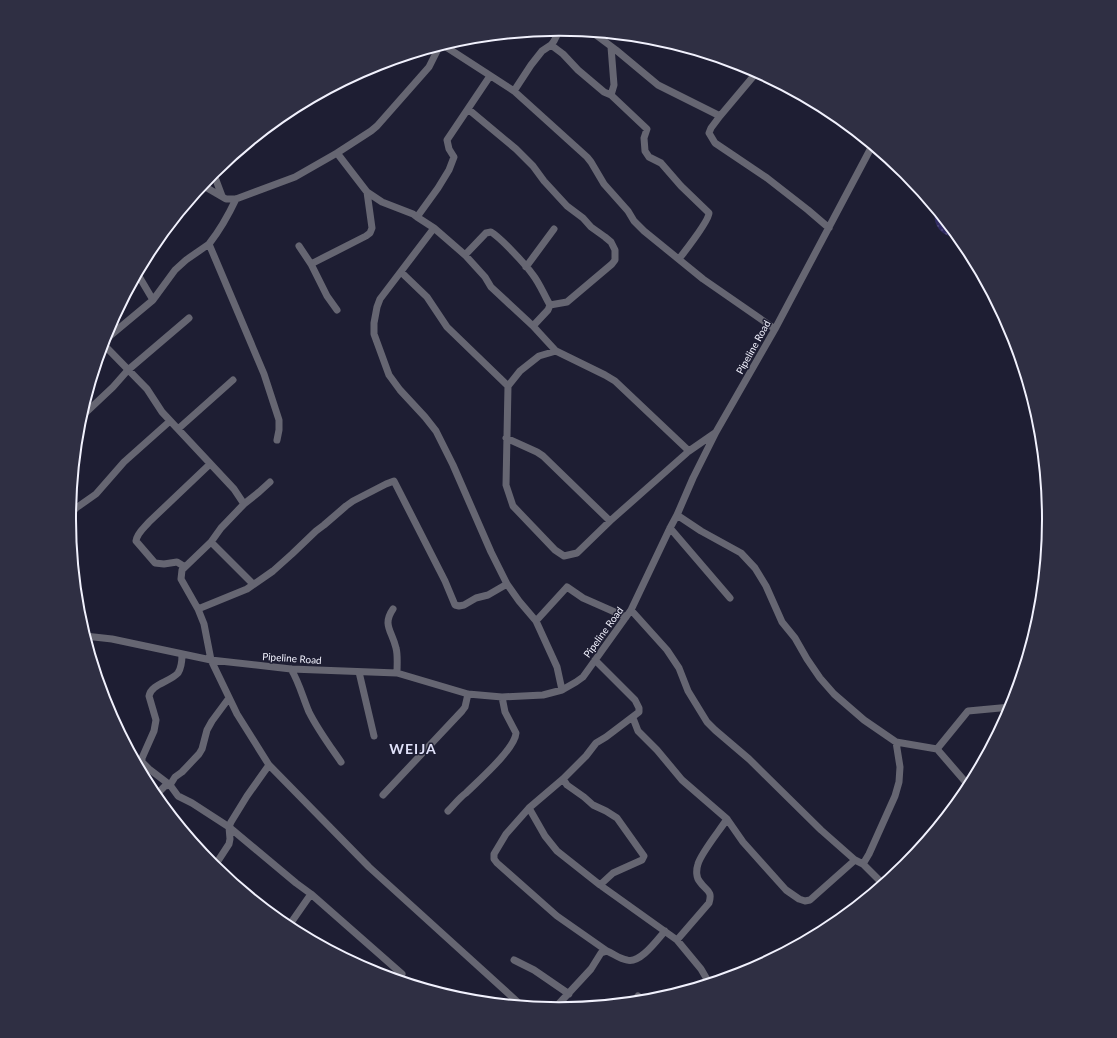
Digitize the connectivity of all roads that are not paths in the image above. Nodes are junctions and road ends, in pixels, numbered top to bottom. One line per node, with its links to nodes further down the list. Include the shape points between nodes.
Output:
1 (557, 36): 3 (street)
2 (599, 38): 4 (street)
3 (551, 45): 9 (street, via 542,51); 10 (street, via 604,92)
4 (611, 47): 10 (street, via 614,86); 12 (street, via 658,85)
5 (448, 49): 7 (street)
6 (439, 51): 14 (street, via 429,67 377,126)
7 (490, 76): 9 (street); 11 (street)
8 (753, 77): 12 (street)
9 (514, 91): 27 (street, via 587,157 604,184 639,227)
10 (611, 95): 27 (street, via 647,129 644,145 649,157 661,163 709,215)
11 (468, 109): 20 (street, via 447,140 454,157 449,170); 33 (street, via 516,149 567,206 611,242 615,250 615,260 612,264 573,298 563,304)
12 (720, 116): 22 (street, via 709,134 715,143 767,178)
13 (870, 150): 22 (street, Pipeline Road)
14 (337, 153): 17 (street); 19 (street, via 295,176)
15 (215, 179): 18 (street)
16 (207, 188): 18 (street)
17 (367, 192): 20 (street, via 382,202); 28 (street, via 372,228 370,233)
18 (222, 196): 19 (street, via 226,199)
19 (236, 199): 24 (street, via 220,230)
20 (417, 217): 21 (street)
21 (434, 228): 26 (street); 30 (street)
22 (829, 228): 37 (street, Pipeline Road)
23 (554, 229): 29 (street)
24 (208, 244): 32 (street, via 192,254 175,270); 49 (street, via 264,374 279,420)
25 (299, 246): 28 (street)
26 (465, 255): 29 (street, via 486,233 491,232); 36 (street, via 491,287)
27 (679, 259): 37 (street, via 703,279)
28 (311, 264): 34 (street)
29 (526, 267): 33 (street, via 533,274)
30 (401, 272): 43 (street, via 427,297 447,327); 61 (street, via 380,299 374,334 389,375 436,431)
31 (140, 278): 32 (street)
32 (153, 300): 38 (street)
33 (550, 305): 36 (street)
34 (337, 310)
35 (188, 318): 41 (street)
36 (533, 326): 40 (street)
37 (775, 329): 47 (street, Pipeline Road)
38 (112, 334)
39 (107, 348): 41 (street)
40 (556, 351): 43 (street, via 539,356 520,371); 50 (street, via 615,381)
41 (128, 370): 44 (street); 45 (street, via 147,389)
42 (233, 380): 46 (street)
43 (508, 386): 48 (street)
44 (88, 410)
45 (170, 421): 46 (street); 54 (street, via 124,462 96,494)
46 (178, 429): 51 (street)
47 (716, 432): 50 (street); 55 (street, Pipeline Road)
48 (506, 438): 56 (street, via 543,456); 56 (street, via 506,485 512,506 555,550 564,556 577,553)
49 (277, 440)
50 (689, 451): 56 (street)
51 (210, 464): 53 (street, via 234,489); 59 (street, via 149,522 136,538 136,542 155,563 177,562)
52 (270, 482): 53 (street)
53 (244, 504): 58 (street)
54 (76, 508)
55 (677, 515): 57 (street, Pipeline Road); 82 (street, via 741,553 766,586 782,622 820,678 834,694 874,728)
56 (610, 521)
57 (670, 528): 62 (street); 65 (street, Pipeline Road)
58 (211, 542): 59 (street); 60 (street)
59 (185, 567): 63 (street, via 181,579)
60 (253, 584): 61 (street, via 273,571 353,501 394,481 455,605 464,605); 63 (street, via 247,589)
61 (507, 584): 67 (street)
62 (730, 598)
63 (198, 609): 70 (street, via 204,624)
64 (393, 609): 74 (street, via 387,622 396,648)
65 (631, 610): 66 (street, Pipeline Road); 95 (street, via 667,650 707,722)
66 (626, 617): 67 (street, via 583,598 567,587); 71 (street, Pipeline Road)
67 (536, 621): 75 (street, via 555,662)
68 (90, 637): 69 (street, Pipeline Road)
69 (182, 654): 70 (street, Pipeline Road); 88 (street, via 178,672 149,693 156,720 141,760)
70 (211, 660): 72 (street, Pipeline Road); 78 (street)
71 (595, 660): 75 (street, Pipeline Road, via 583,676); 80 (street, via 635,700 639,712)
72 (291, 668): 73 (street, Pipeline Road); 84 (street, via 315,723)
73 (359, 672): 74 (street, Pipeline Road); 81 (street)
74 (397, 673): 76 (street, Pipeline Road)
75 (562, 690): 77 (street, Pipeline Road, via 543,696)
76 (468, 694): 77 (street, Pipeline Road); 90 (street, via 462,711)
77 (502, 697): 92 (street, via 505,712 516,733 514,740 497,762)
78 (229, 698): 85 (street); 88 (street, via 207,730 199,754)
79 (1003, 708): 83 (street, via 968,711)
80 (632, 718): 86 (street, via 596,743); 93 (street, via 638,731 682,780)
81 (374, 736)
82 (896, 742): 83 (street); 97 (street, via 900,767 899,782)
83 (937, 749): 87 (street)
84 (342, 762)
85 (269, 765): 94 (street); 109 (street, via 369,867)
86 (563, 779): 91 (street); 99 (street, via 592,805 617,818 644,856 642,860 613,873)
87 (964, 781)
88 (170, 785): 89 (street); 94 (street, via 178,796 192,802)
89 (160, 791)
90 (383, 795)
91 (529, 808): 99 (street, via 557,851); 104 (street, via 506,834 494,854 494,859 557,916)
92 (448, 811)
93 (727, 819): 95 (street, via 768,871 799,900 810,900); 103 (street, via 697,864 699,882 709,891 711,897 709,903)
94 (229, 827): 96 (street, via 229,844); 100 (street)
95 (856, 860): 97 (street)
96 (218, 862)
97 (864, 864): 98 (street)
98 (879, 880)
99 (600, 885): 102 (street)
100 (311, 894): 101 (street); 106 (street)
101 (292, 922)
102 (665, 931): 103 (street); 104 (street, via 635,960 626,960)
103 (677, 940): 107 (street)
104 (607, 951): 108 (street, via 601,953)
105 (514, 960): 108 (street, via 534,970)
106 (402, 974)
107 (707, 978)
108 (569, 994): 110 (street)
109 (515, 1000)
110 (561, 1002)

